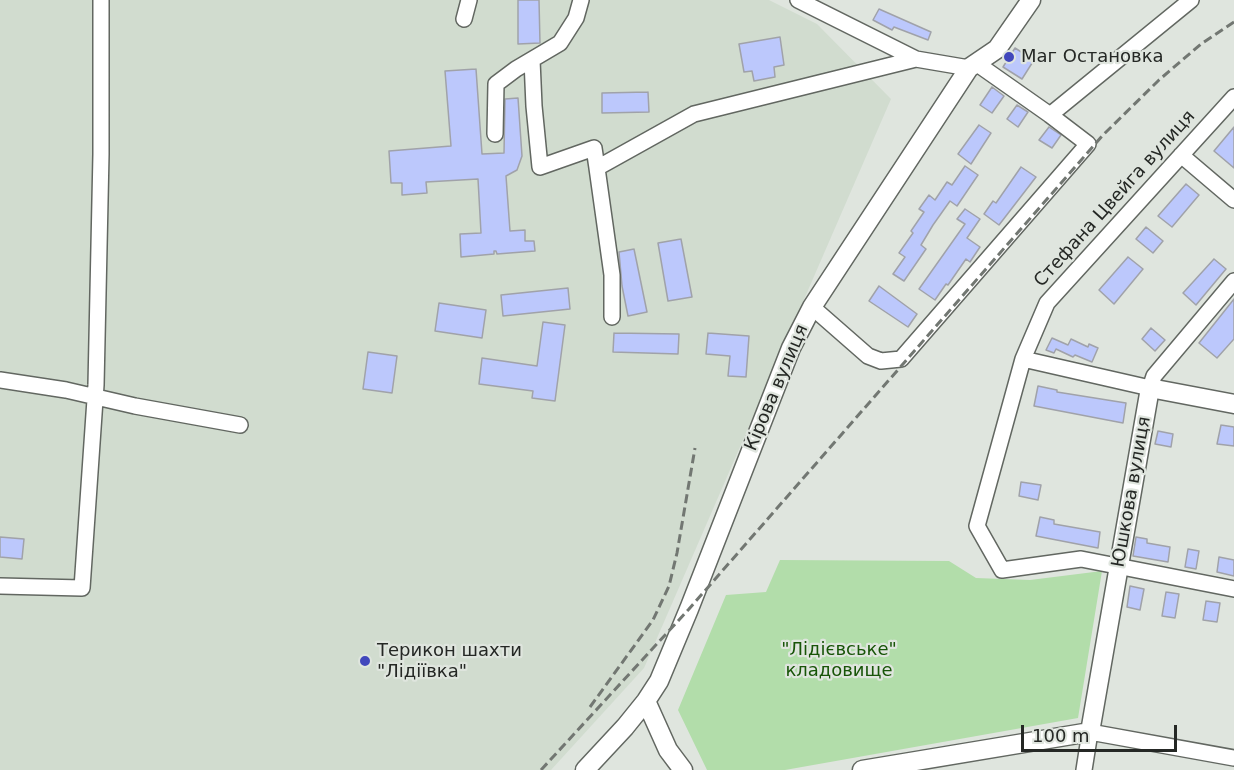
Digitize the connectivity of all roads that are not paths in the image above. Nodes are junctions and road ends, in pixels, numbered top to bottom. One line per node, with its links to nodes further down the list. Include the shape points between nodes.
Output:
1 (100, 0): 26 (street, via 96,385 82,588)
2 (469, 0): 7 (street)
3 (581, 0): 9 (street, via 576,18 560,43)
4 (798, 0): 8 (street)
5 (1031, 0): 10 (main road, Кірова вулиця, via 998,49)
6 (1191, 0): 12 (street)
7 (464, 19)
8 (916, 59): 10 (street); 15 (street, via 694,114)
9 (532, 60): 13 (street, via 496,84); 15 (street, via 540,166 594,148)
10 (972, 66): 12 (street); 18 (main road, Кірова вулиця)
11 (1234, 97): 14 (street, Стефана Цвейга вулиця)
12 (1050, 115): 18 (street, via 1088,144 901,359 881,362 868,356)
13 (495, 134)
14 (1181, 155): 16 (street); 20 (street, Стефана Цвейга вулиця, via 1047,303)
15 (597, 168): 19 (street, via 612,275)
16 (1234, 200)
17 (1234, 280): 22 (street, Юшкова вулиця, via 1154,376)
18 (812, 307): 28 (main road, Кірова вулиця, via 791,348 676,640)
19 (612, 316)
20 (1023, 359): 22 (street); 25 (street, Стефана Цвейга вулиця, via 977,526 1002,570 1081,559)
21 (0, 380): 24 (street)
22 (1150, 388): 23 (main road); 25 (main road, Юшкова вулиця)
23 (1234, 404)
24 (240, 425)
25 (1119, 567): 27 (street); 29 (main road, Юшкова вулиця)
26 (0, 586)
27 (1234, 589)
28 (646, 701): 32 (main road, Кірова вулиця); 33 (main road, via 668,750)
29 (1090, 732): 30 (street); 31 (main road); 35 (street)
30 (1234, 758)
31 (898, 767): 34 (main road)
32 (585, 770)
33 (683, 770)
34 (862, 770)
35 (1084, 770)

